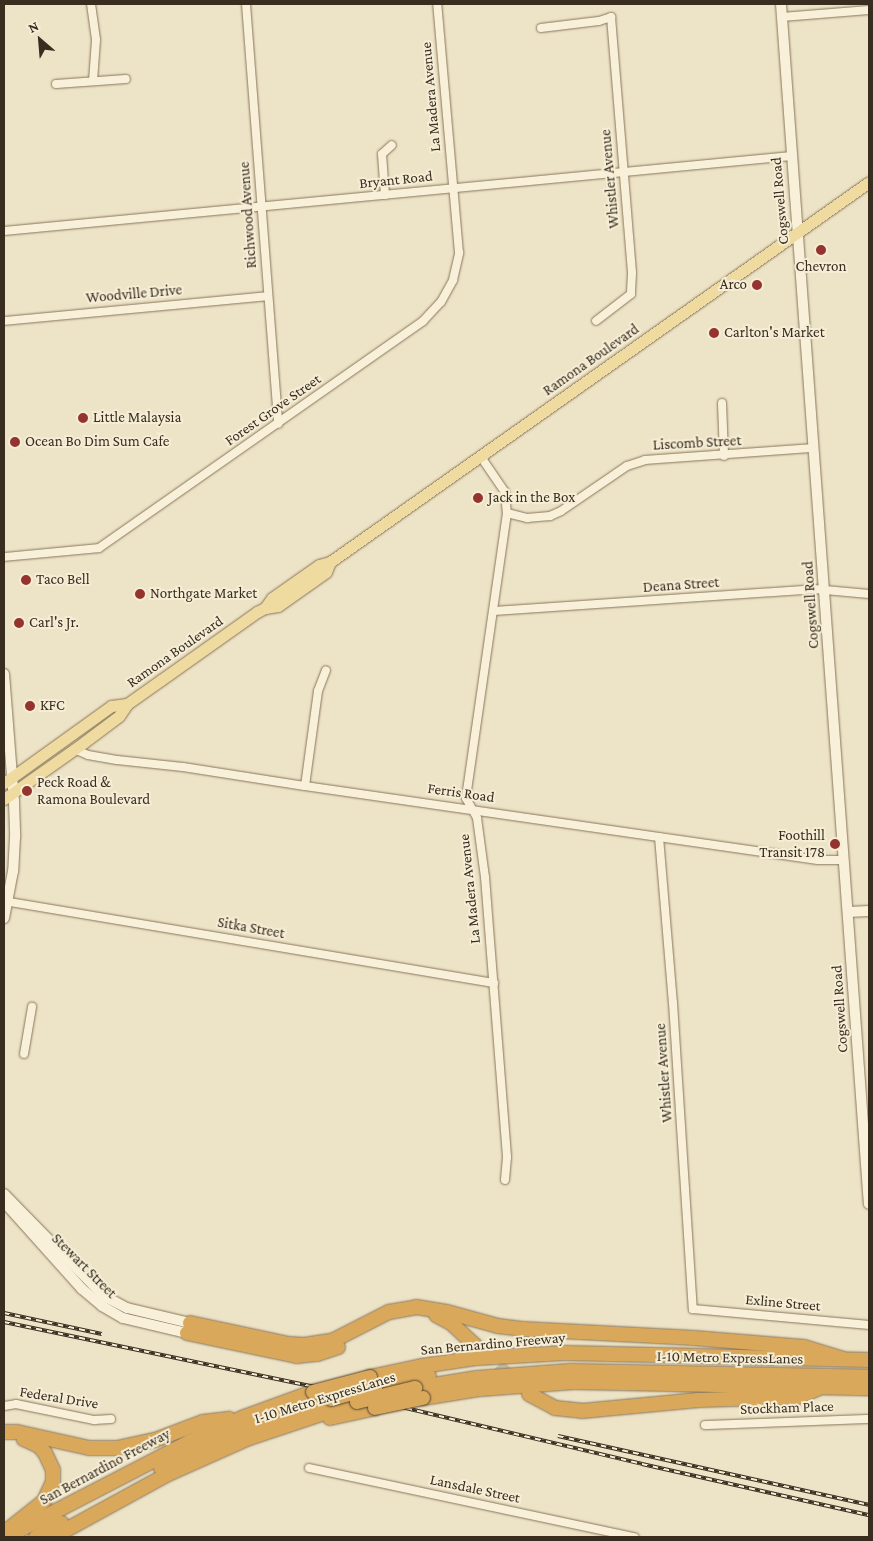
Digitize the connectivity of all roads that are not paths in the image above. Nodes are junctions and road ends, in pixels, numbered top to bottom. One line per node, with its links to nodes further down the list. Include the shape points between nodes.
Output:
1 (91, 4): 9 (street, via 96,40)
2 (246, 4): 17 (street, Richwood Avenue)
3 (437, 4): 15 (street, La Madera Avenue)
4 (781, 4): 6 (street, Cogswell Road)
5 (869, 10): 6 (street)
6 (782, 17): 12 (street, Cogswell Road)
7 (540, 28): 13 (street, Whistler Avenue, via 611,17)
8 (126, 79): 9 (street)
9 (93, 81): 10 (street)
10 (56, 84)
11 (392, 145): 16 (street, via 382,154)
12 (791, 156): 13 (street, Bryant Road); 19 (street, Cogswell Road)
13 (624, 174): 15 (street, Bryant Road); 22 (street, Whistler Avenue, via 631,294)
14 (869, 182): 19 (main road, Ramona Boulevard)
15 (454, 188): 16 (street, Bryant Road); 24 (street, Forest Grove Street, via 458,253 452,280 441,302 423,321)
16 (386, 195): 17 (street, Bryant Road)
17 (262, 207): 18 (street, Bryant Road); 20 (street, Richwood Avenue)
18 (4, 231)
19 (798, 231): 25 (street, Cogswell Road); 27 (main road, Ramona Boulevard)
20 (268, 296): 21 (street, Woodville Drive); 24 (street, Richwood Avenue)
21 (4, 321)
22 (596, 321)
23 (722, 403): 26 (street)
24 (278, 424): 29 (street, Forest Grove Street, via 99,548)
25 (814, 448): 26 (street, Liscomb Street); 30 (street, Cogswell Road)
26 (724, 456): 28 (street, Liscomb Street, via 645,460 627,466 561,512 527,518)
27 (481, 457): 28 (street, La Madera Avenue, via 505,492); 35 (main road, Ramona Boulevard, via 330,562 319,564 272,598 266,608)
28 (507, 513): 32 (street, La Madera Avenue)
29 (4, 557)
30 (825, 590): 31 (street, Deana Street); 32 (street, Deana Street); 43 (street, Cogswell Road)
31 (869, 594)
32 (494, 611): 41 (street, La Madera Avenue, via 466,798)
33 (326, 670): 38 (street, via 318,690)
34 (4, 674): 37 (street)
35 (127, 704): 36 (main road, Ramona Boulevard, via 119,716); 37 (main road, Ramona Boulevard, via 111,706)
36 (74, 749): 38 (street, Ferris Road, via 88,755); 39 (main road, Ramona Boulevard)
37 (7, 780): 39 (street)
38 (305, 786): 41 (street, Ferris Road)
39 (14, 792): 40 (main road, Ramona Boulevard); 44 (street, via 15,837)
40 (4, 799)
41 (471, 810): 42 (street, Ferris Road); 48 (street, La Madera Avenue, via 477,818 485,877)
42 (660, 836): 43 (street, Ferris Road, via 818,860); 55 (street, Whistler Avenue)
43 (844, 860): 46 (street, Cogswell Road)
44 (6, 902): 47 (street); 48 (street, Sitka Street)
45 (869, 911): 46 (street)
46 (848, 912): 54 (street, Cogswell Road)
47 (4, 918)
48 (494, 983): 51 (street, La Madera Avenue, via 507,1157)
49 (32, 1007): 50 (street)
50 (24, 1054)
51 (505, 1180)
52 (4, 1194): 57 (street, Stewart Street, via 104,1296 127,1308)
53 (4, 1202): 57 (street, Stewart Street, via 82,1289 112,1314 144,1324)
54 (869, 1204)
55 (693, 1309): 56 (street, Exline Street)
56 (869, 1325)
57 (189, 1328): 58 (highway, via 291,1355 308,1356 338,1346 390,1317 410,1312 442,1317); 59 (highway, via 304,1345 334,1340 389,1312 416,1307 522,1329 804,1347)
58 (476, 1346)
59 (842, 1359): 60 (highway, San Bernardino Freeway); 62 (highway, San Bernardino Freeway, via 606,1352 530,1354 441,1363)
60 (869, 1360)
61 (869, 1378): 65 (highway, I-10 Metro ExpressLanes, via 570,1371 477,1378)
62 (372, 1382): 68 (highway, San Bernardino Freeway, bridge, via 313,1392); 77 (highway, I-10 Metro ExpressLanes, bridge, via 247,1427 188,1454)
63 (820, 1387): 64 (highway); 65 (highway, via 574,1382); 66 (highway, via 798,1397 698,1400 582,1411 555,1408)
64 (869, 1388)
65 (419, 1393): 78 (highway, I-10 Metro ExpressLanes, bridge, via 357,1402 240,1442 168,1474); 79 (highway, bridge, via 375,1408 327,1418 259,1442 203,1466)
66 (528, 1394)
67 (4, 1406): 69 (street, Federal Drive, via 16,1404 94,1420)
68 (244, 1417): 72 (highway, via 202,1422 156,1440 117,1448 89,1448); 76 (highway, San Bernardino Freeway, via 141,1466)
69 (111, 1419)
70 (869, 1419): 71 (street, Stockham Place)
71 (705, 1424)
72 (4, 1432)
73 (4, 1439): 75 (highway, via 25,1439 39,1446 50,1461 53,1478 44,1501)
74 (309, 1468): 80 (street, Lansdale Street)
75 (4, 1533)
76 (6, 1537)
77 (36, 1537)
78 (54, 1537)
79 (71, 1537)
80 (635, 1537)

